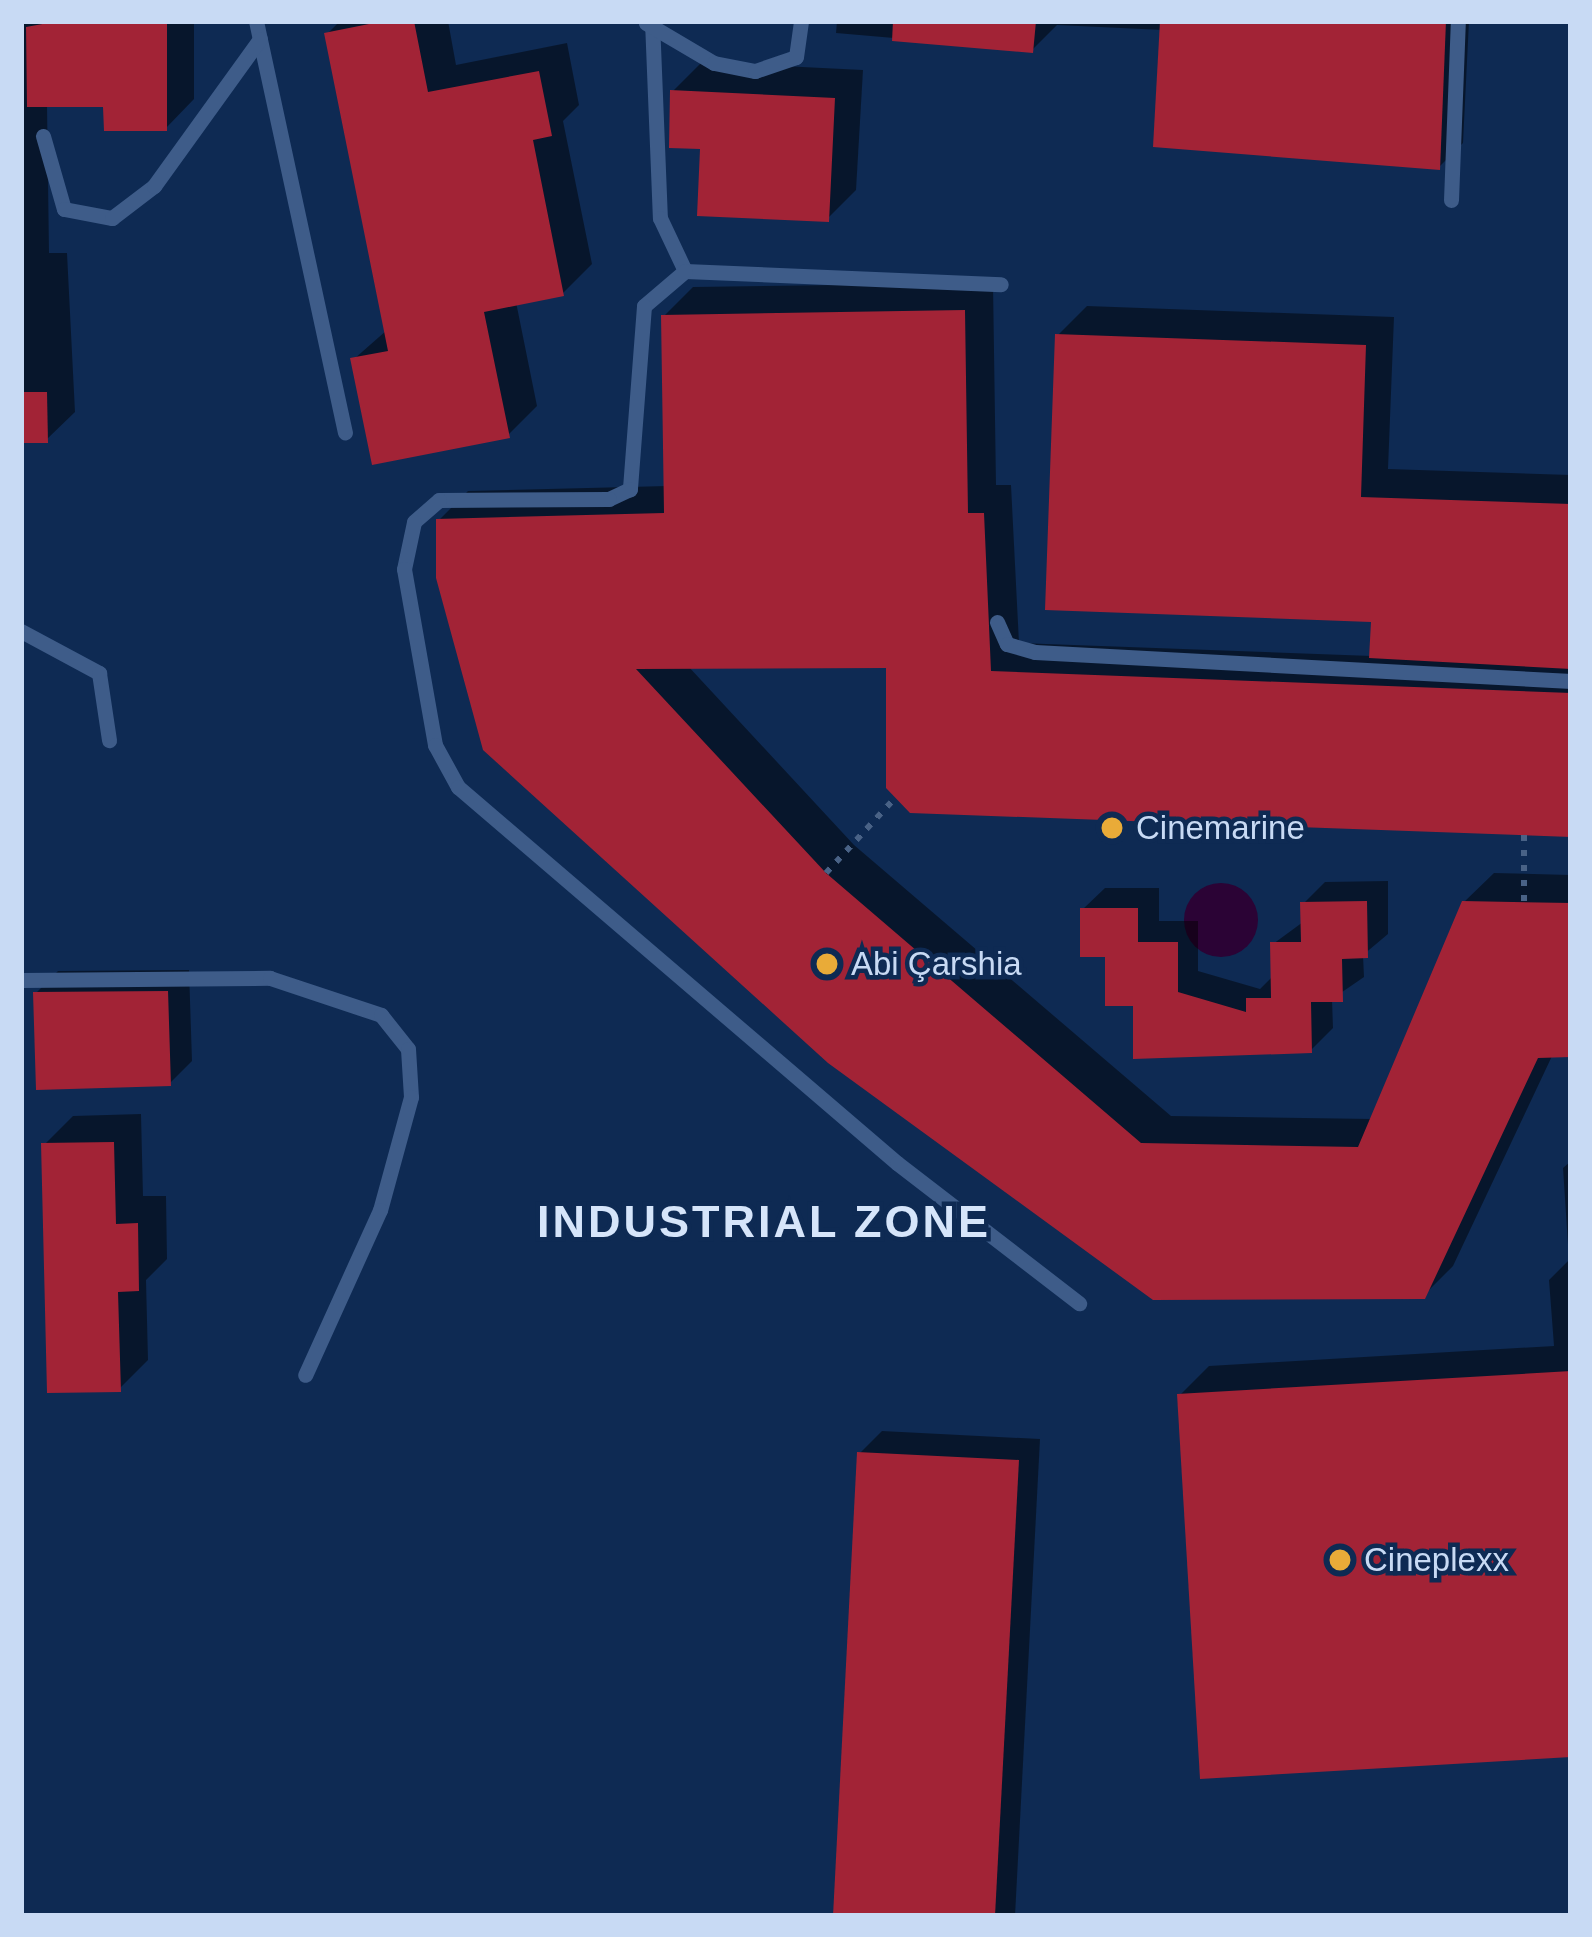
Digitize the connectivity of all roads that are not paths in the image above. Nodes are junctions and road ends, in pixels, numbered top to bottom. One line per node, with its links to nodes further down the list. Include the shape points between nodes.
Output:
1 (256, 21): 5 (lane)
2 (801, 21): 4 (lane, via 796,57 755,70 714,63)
3 (1458, 21): 7 (lane)
4 (649, 23): 8 (lane, via 660,218)
5 (260, 39): 6 (lane, via 154,187 112,218 64,209); 10 (lane)
6 (43, 136)
7 (1451, 200)
8 (685, 271): 9 (lane); 16 (lane, via 644,306 630,489 609,499 439,500 423,506 414,522 404,569 435,746 458,787 897,1163)
9 (1001, 284)
10 (345, 432)
11 (997, 622): 13 (lane, via 1007,644 1034,652)
12 (21, 631): 14 (lane, via 99,674)
13 (1571, 680)
14 (109, 740)
15 (21, 980): 17 (lane, via 270,978 381,1015 408,1049 412,1097 380,1210)
16 (1079, 1303)
17 (304, 1375)

